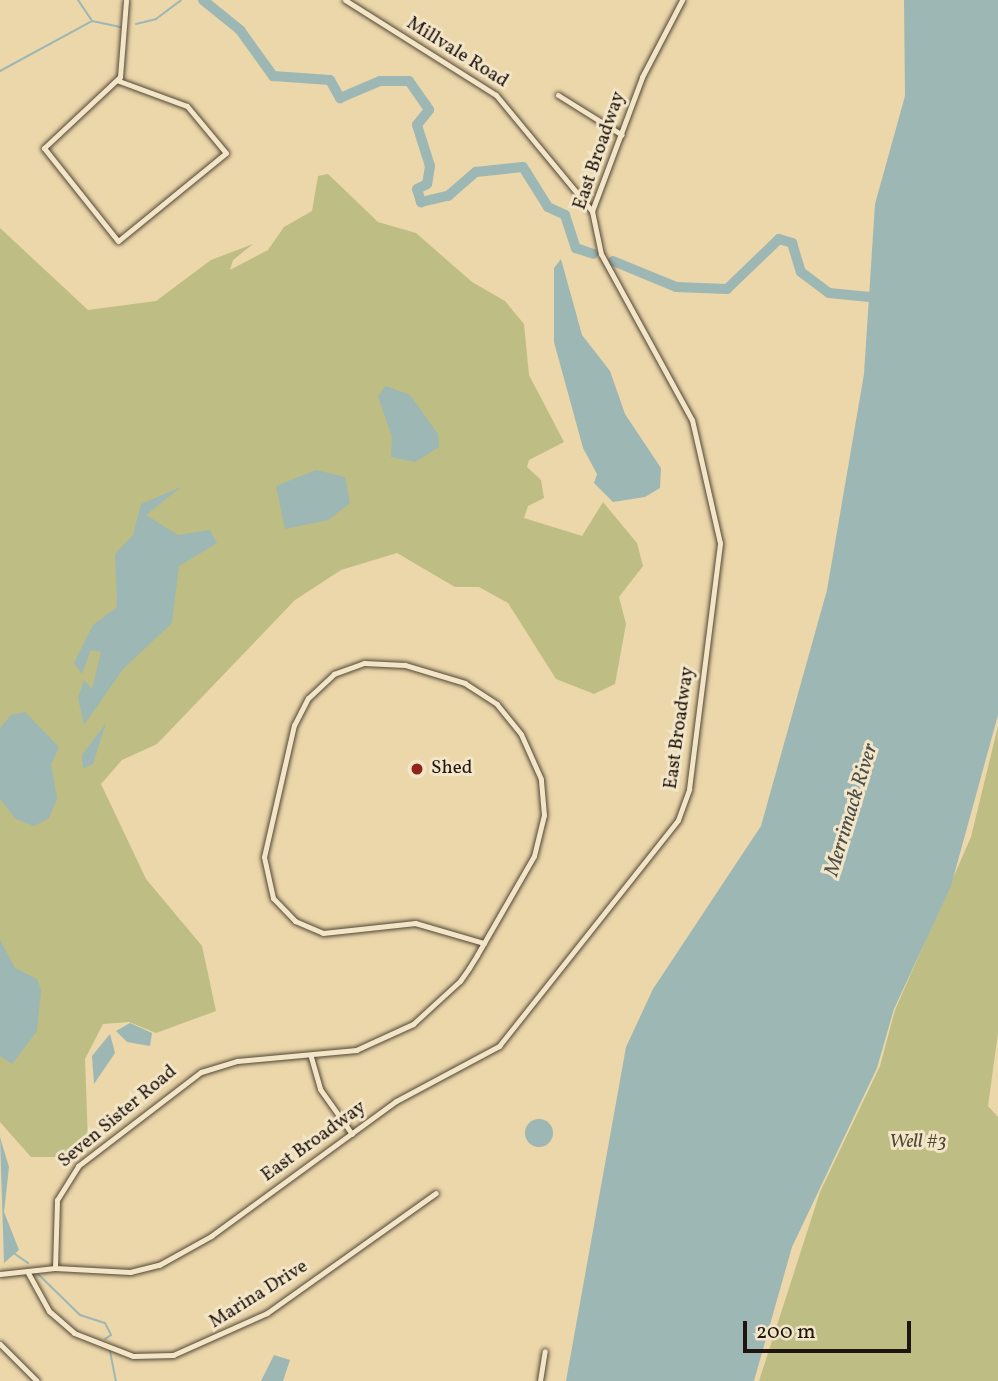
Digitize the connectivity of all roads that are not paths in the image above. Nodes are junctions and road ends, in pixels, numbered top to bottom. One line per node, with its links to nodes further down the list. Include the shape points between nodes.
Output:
1 (126, 0): 4 (street, via 128,38)
2 (345, 0): 7 (street, Millvale Road, via 496,95)
3 (682, 0): 6 (street, East Broadway, via 642,77)
4 (118, 80): 4 (street, via 187,106 226,153 118,241 44,148)
5 (558, 95): 6 (street)
6 (622, 135): 7 (street, East Broadway)
7 (592, 211): 10 (street, East Broadway, via 601,254 692,420 718,529 718,581 689,789 666,841 514,1034)
8 (484, 943): 8 (street, Seven Sister Road, via 542,833 543,788 522,734 490,698 454,679 385,662 334,674 307,698 294,725 264,857 274,898 295,921 323,933 415,923); 9 (street, Seven Sister Road, via 449,993 414,1024 371,1045)
9 (312, 1057): 10 (street, via 318,1085); 12 (street, Seven Sister Road, via 237,1061 201,1072 78,1166 57,1200)
10 (352, 1134): 12 (street, East Broadway, via 211,1236 159,1265 123,1272)
11 (436, 1192): 13 (street, Marina Drive, via 267,1313 173,1355 133,1356 74,1333 49,1311)
12 (55, 1268): 13 (street, East Broadway)
13 (27, 1271): 14 (street, East Broadway)
14 (0, 1274)
15 (0, 1344): 17 (street)
16 (545, 1351): 18 (street)
17 (37, 1381)
18 (540, 1381)

